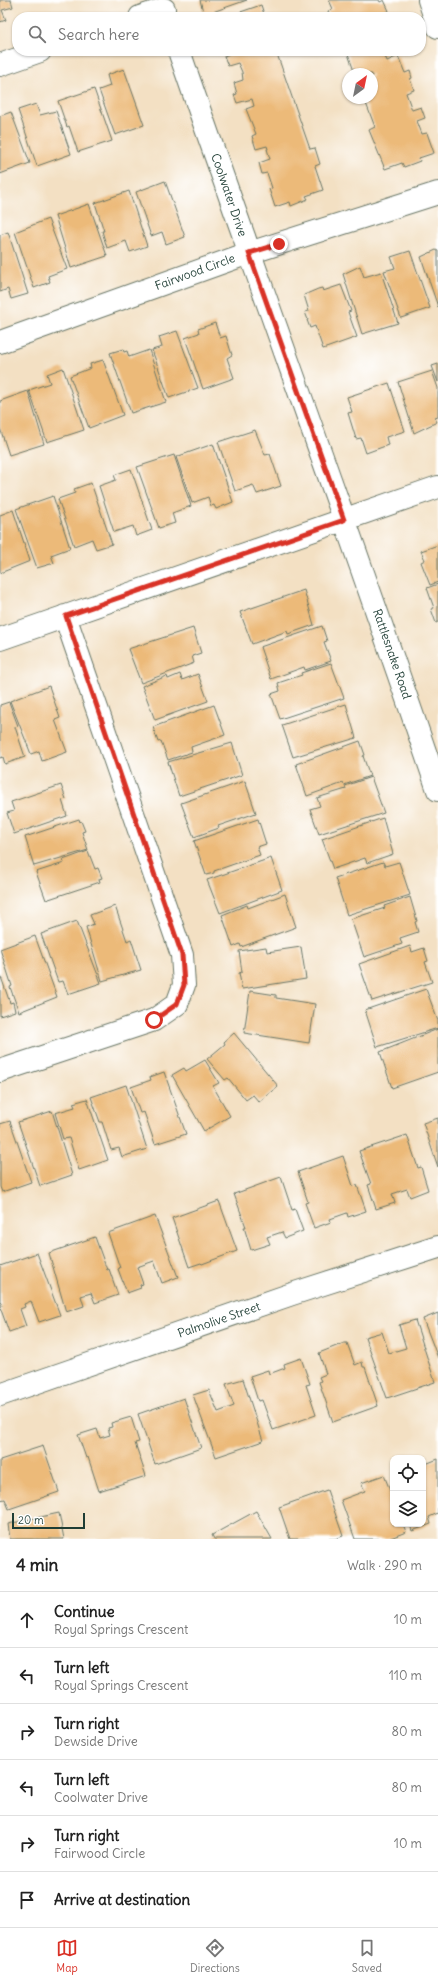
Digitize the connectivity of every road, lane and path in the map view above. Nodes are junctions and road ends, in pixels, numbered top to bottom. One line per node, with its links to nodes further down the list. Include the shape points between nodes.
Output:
1 (429, 0): 2 (street)
2 (438, 27)
3 (26, 56): 5 (street)
4 (181, 56): 7 (street, Coolwater Drive)
5 (0, 65)
6 (438, 193): 7 (street, Fairwood Circle)
7 (249, 253): 8 (street, Fairwood Circle); 10 (street, Coolwater Drive)
8 (0, 342)
9 (438, 487): 10 (street)
10 (344, 520): 11 (street); 13 (street, Rattlesnake Road, via 378,611)
11 (66, 616): 12 (street); 14 (street, via 182,955 184,985 177,1004 154,1020)
12 (0, 639)
13 (438, 790)
14 (0, 1071)
15 (438, 1247): 16 (street, Palmolive Street)
16 (0, 1395)

